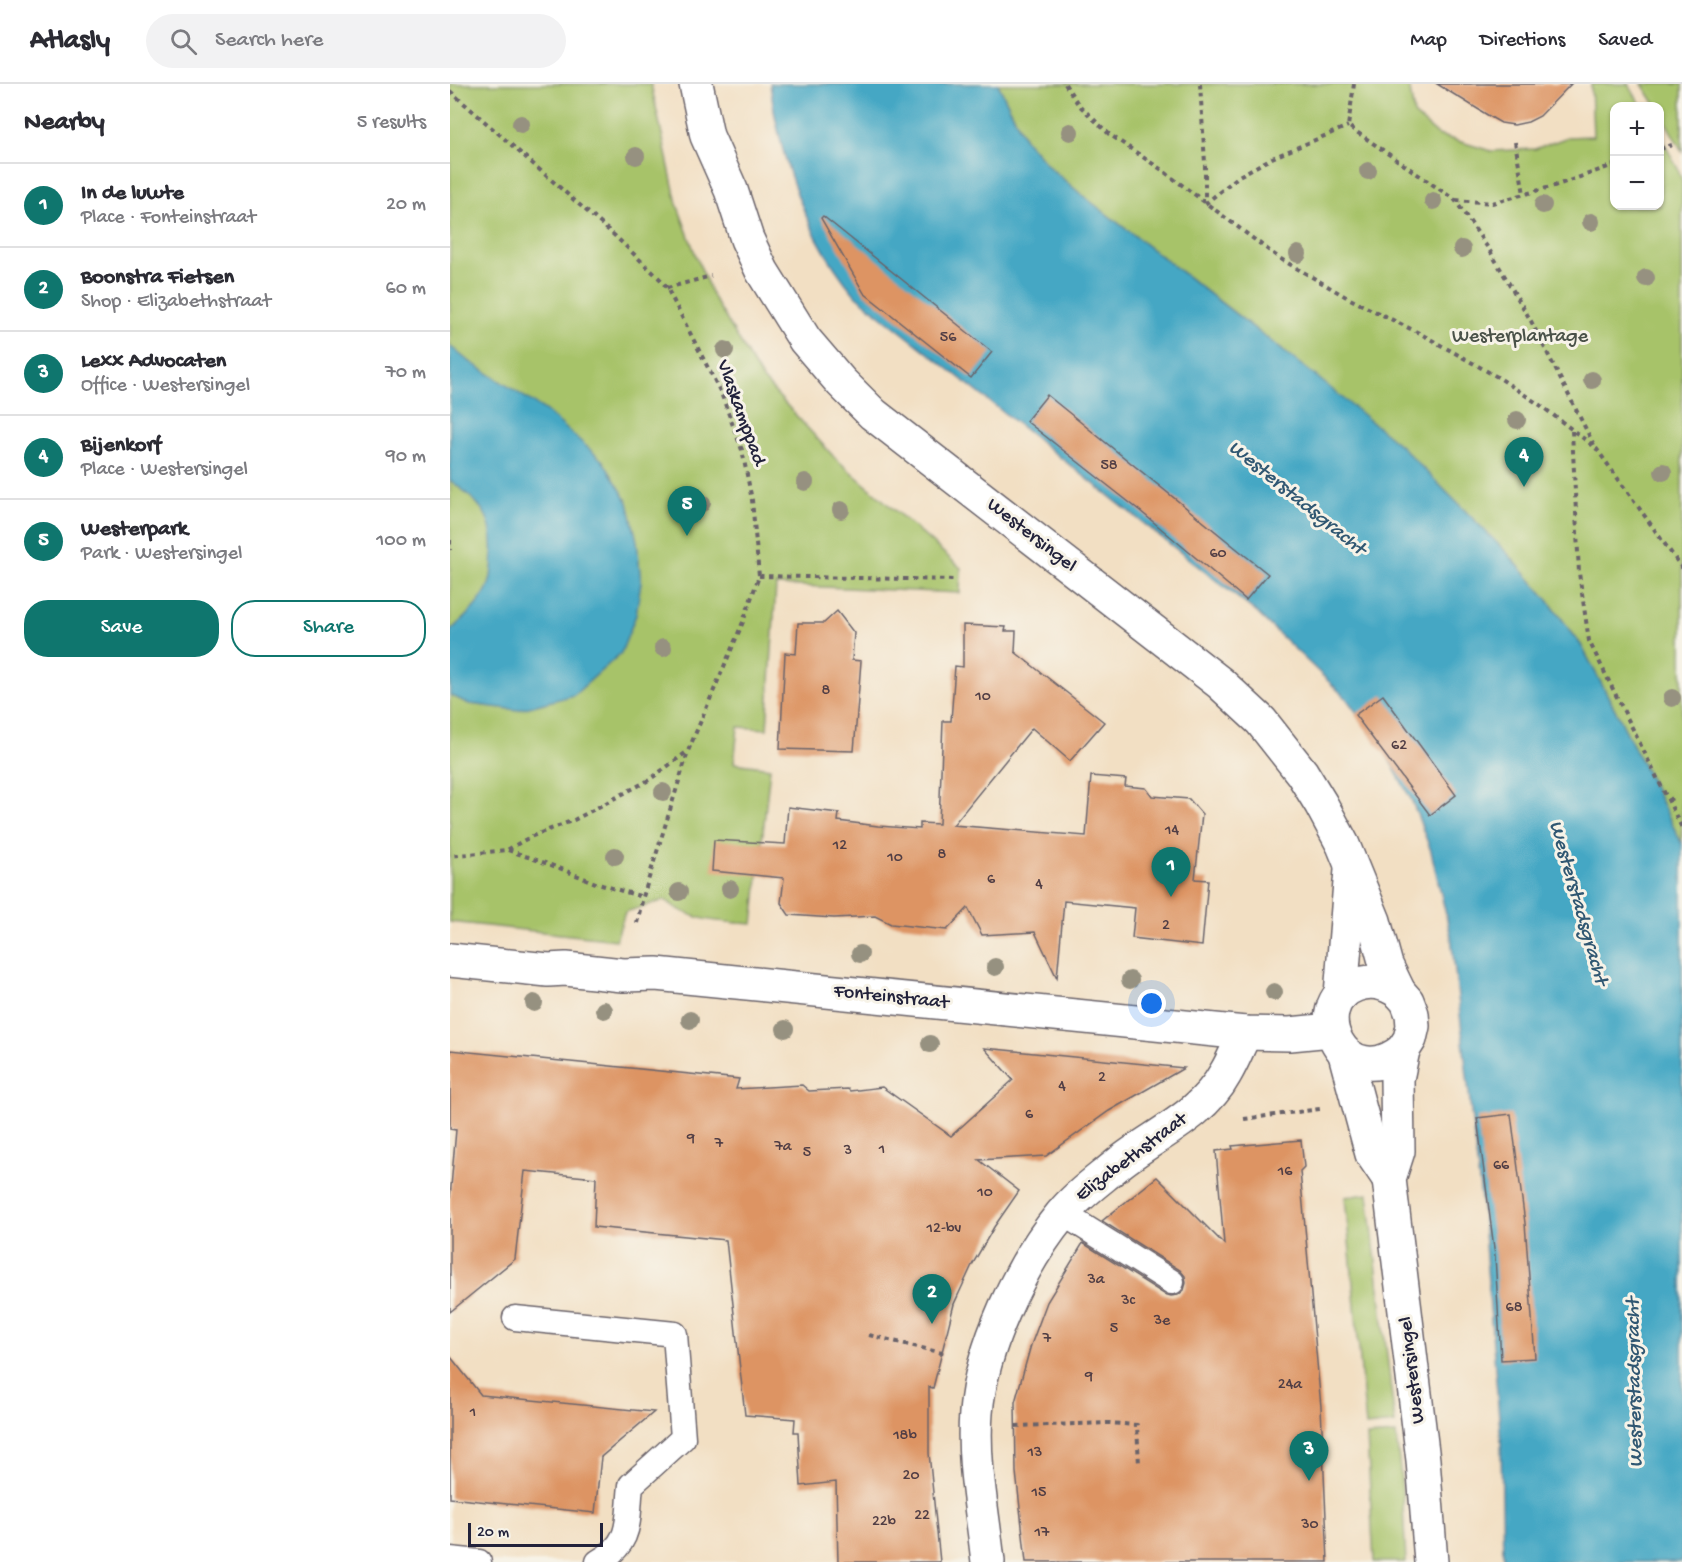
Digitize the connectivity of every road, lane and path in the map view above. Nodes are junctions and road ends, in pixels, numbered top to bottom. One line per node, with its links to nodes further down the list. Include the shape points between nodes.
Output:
1 (696, 84): 12 (main road, Westersingel, via 707,136)
2 (718, 84): 12 (main road, Westersingel)
3 (1065, 84): 15 (path, via 1077,104 1109,134)
4 (1200, 84): 15 (path)
5 (1354, 84): 7 (path)
6 (450, 91): 17 (path, Vlaskamppad, via 615,236)
7 (1348, 126): 14 (path); 15 (path, via 1272,158 1239,176)
8 (1515, 142): 13 (path)
9 (1672, 145): 10 (path)
10 (1664, 147)
11 (1610, 166): 13 (path)
12 (731, 190): 31 (main road, Westersingel, via 762,271 805,340 840,382 873,414 1177,647 1253,714 1302,773 1343,845)
13 (1524, 194): 14 (path, via 1492,203)
14 (1455, 200): 19 (path, via 1531,321)
15 (1205, 204): 18 (path, via 1279,258 1501,379)
16 (711, 276): 17 (path)
17 (667, 288): 23 (path, Vlaskamppad, via 721,393 742,450 752,500)
18 (1572, 430): 19 (path); 27 (path, via 1579,573 1589,641)
19 (1596, 448): 22 (path)
20 (450, 540): 21 (path)
21 (450, 550)
22 (1682, 568)
23 (759, 576): 24 (path); 25 (path, Vlaskamppad)
24 (955, 580)
25 (688, 751): 29 (path, via 649,780); 32 (path, Vlaskamppad)
26 (1676, 797): 27 (path)
27 (1668, 800): 28 (path)
28 (1682, 828)
29 (507, 850): 30 (path); 32 (path)
30 (450, 856)
31 (1351, 868): 35 (main road, Westersingel); 36 (main road, Westersingel)
32 (643, 897): 33 (path, Vlaskamppad)
33 (637, 923)
34 (450, 960): 37 (main road, Fonteinstraat, via 548,970 656,974)
35 (1399, 992): 36 (main road, via 1388,985 1363,982); 39 (main road, Westersingel, via 1407,1001 1413,1026)
36 (1341, 995): 38 (main road, Westersingel, via 1331,1018)
37 (1245, 1033): 38 (main road, Fonteinstraat, via 1290,1034); 43 (main road, Elizabethstraat, via 1225,1075 1195,1110 1120,1162)
38 (1338, 1042): 39 (main road, via 1356,1061 1368,1064 1393,1058); 42 (main road, Westersingel, via 1372,1154)
39 (1403, 1050): 42 (main road, Westersingel, via 1397,1079 1398,1150)
40 (1324, 1109): 41 (path)
41 (1236, 1121)
42 (1389, 1179): 54 (main road, Westersingel, via 1423,1460)
43 (1062, 1214): 44 (lane); 48 (main road, Elizabethstraat, via 1039,1244 1006,1305 985,1365)
44 (1172, 1282)
45 (515, 1318): 52 (lane, via 675,1334 683,1438 631,1485 626,1535 613,1553)
46 (869, 1335): 47 (path)
47 (940, 1353)
48 (976, 1428): 49 (path, via 1137,1425); 53 (main road, Elizabethstraat)
49 (1139, 1465)
50 (450, 1559): 51 (lane)
51 (479, 1562)
52 (598, 1562)
53 (988, 1562)
54 (1431, 1562)

